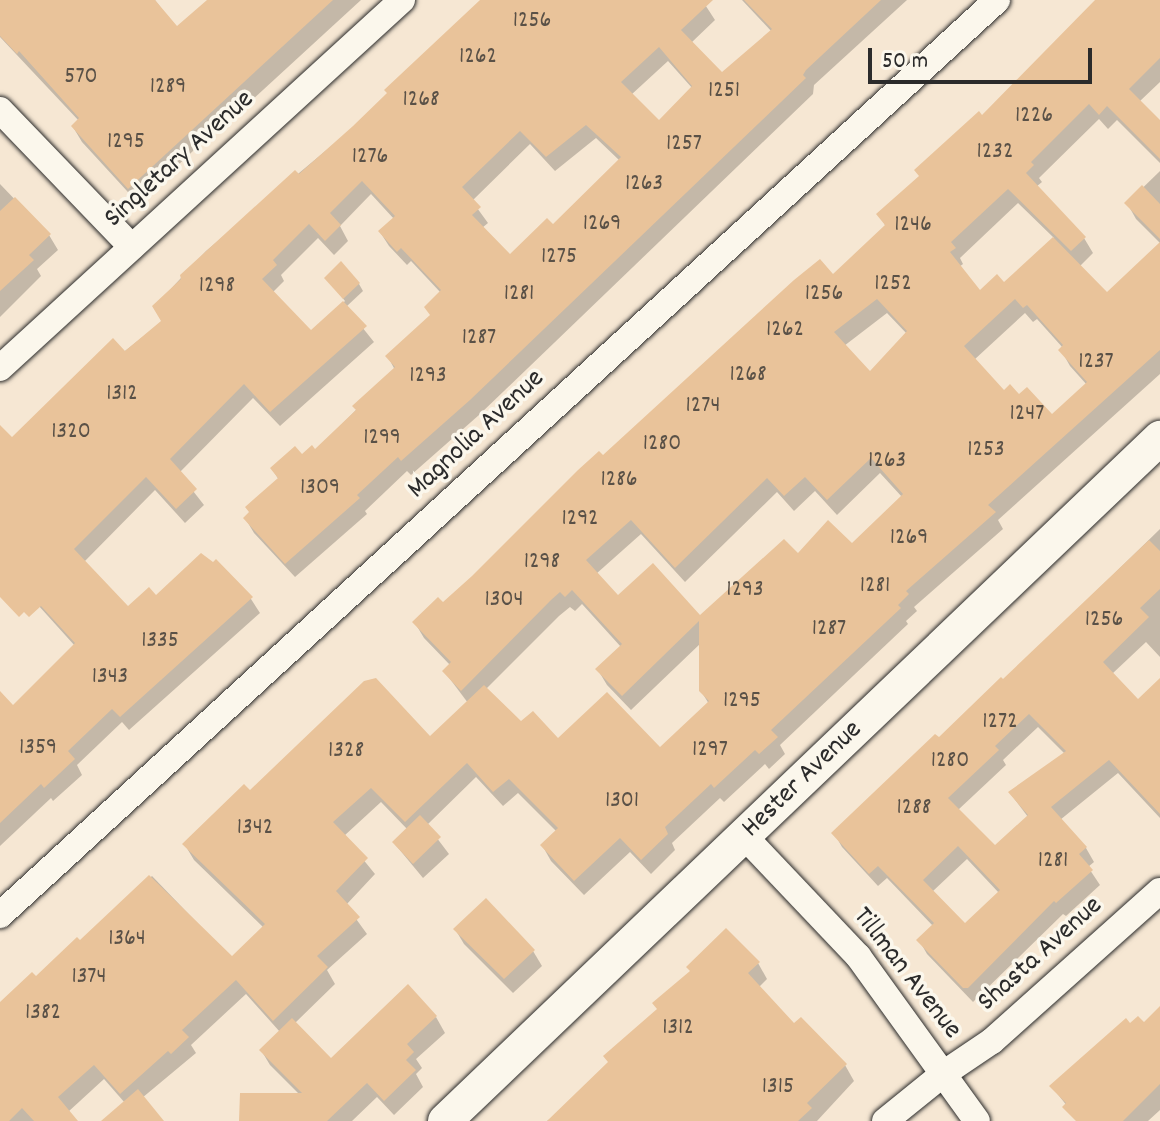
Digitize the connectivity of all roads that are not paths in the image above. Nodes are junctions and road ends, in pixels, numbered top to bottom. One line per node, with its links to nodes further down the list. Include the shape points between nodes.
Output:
1 (402, 0): 4 (street, Singletary Avenue)
2 (997, 0): 9 (street, Magnolia Avenue)
3 (0, 110): 4 (street)
4 (132, 247): 5 (street, Singletary Avenue)
5 (0, 368)
6 (1160, 438): 7 (street, Hester Avenue)
7 (744, 836): 10 (street, Tillman Avenue, via 858,956); 11 (street, Hester Avenue)
8 (1160, 891): 10 (street, Shasta Avenue, via 992,1041)
9 (0, 915)
10 (943, 1074): 12 (street, Shasta Avenue); 13 (street, Tillman Avenue)
11 (445, 1121)
12 (885, 1121)
13 (977, 1121)

